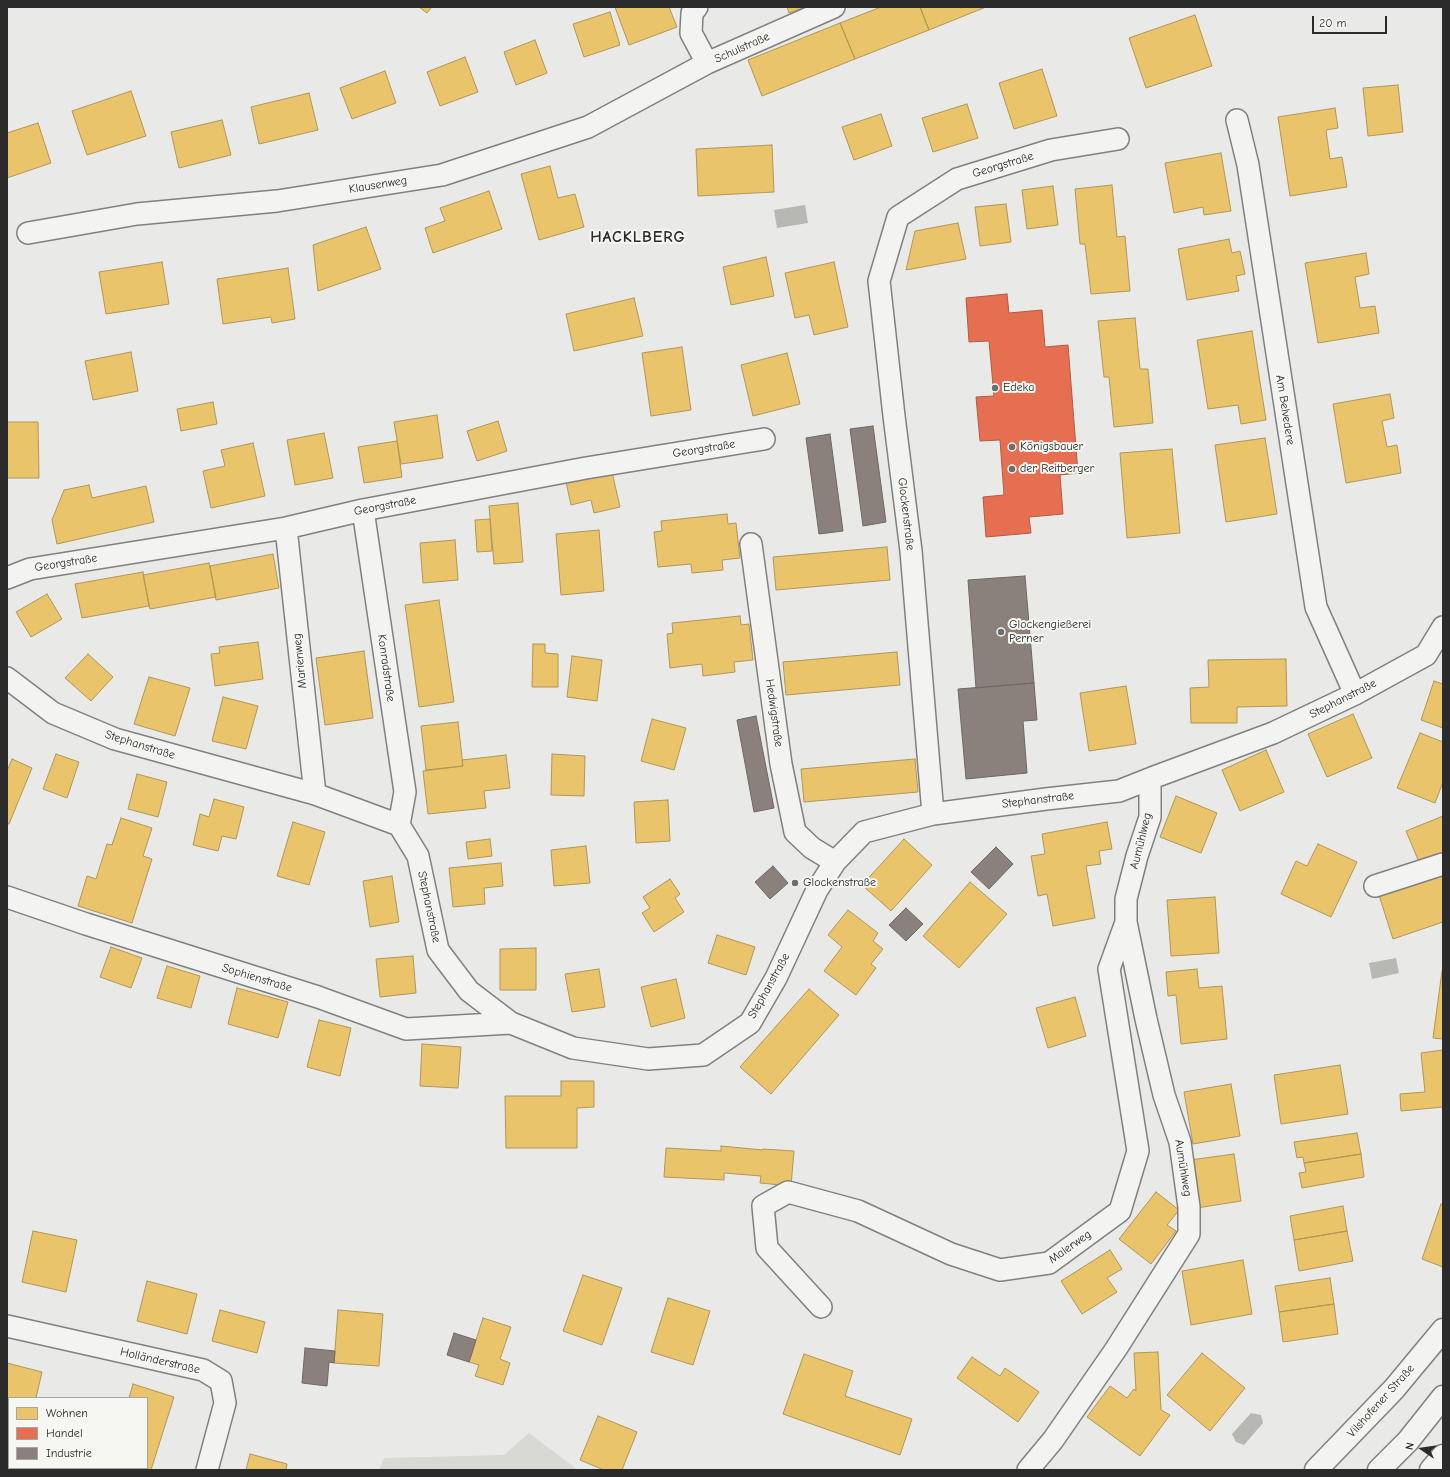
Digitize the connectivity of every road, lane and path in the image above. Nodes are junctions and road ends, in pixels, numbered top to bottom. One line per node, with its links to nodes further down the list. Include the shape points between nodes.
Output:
1 (697, 7): 3 (street, Schulstraße, via 692,13 691,33)
2 (834, 7): 3 (street, Schulstraße)
3 (707, 63): 7 (street, Klausenweg, via 588,127 442,174 276,201 137,214)
4 (1237, 120): 15 (street, Am Belvedere, via 1248,165 1316,607)
5 (1118, 139): 6 (street, Georgstraße, via 1051,150 957,179)
6 (898, 217): 18 (street, Glockenstraße, via 880,281 911,551)
7 (28, 233)
8 (764, 439): 9 (street, Georgstraße, via 586,468)
9 (363, 510): 10 (street, Georgstraße); 19 (street, Konradstraße, via 405,792)
10 (286, 528): 12 (street, Georgstraße, via 30,569); 17 (street, Marienweg)
11 (751, 544): 20 (street, Hedwigstraße, via 781,764 795,832 812,848)
12 (7, 578)
13 (1443, 627): 15 (street, Stephanstraße, via 1426,655)
14 (7, 678): 17 (street, Stephanstraße, via 53,713 115,739)
15 (1355, 694): 16 (street, Stephanstraße, via 1273,733)
16 (1150, 779): 18 (street, Stephanstraße, via 1119,791); 24 (street, Aumühlweg, via 1150,817 1126,900)
17 (315, 794): 19 (street, Stephanstraße)
18 (933, 814): 20 (street, Stephanstraße, via 864,832)
19 (399, 825): 25 (street, Stephanstraße, via 418,856 438,950 469,991)
20 (835, 862): 25 (street, Stephanstraße, via 817,890 776,978 750,1023 703,1056 648,1060 573,1048)
21 (1443, 864): 22 (street)
22 (1375, 886)
23 (7, 897): 25 (street, Sophienstraße, via 318,997 406,1029)
24 (1126, 922): 26 (street, Malerweg, via 1109,969 1138,1151 1120,1211 1049,1263 1000,1270 951,1254 858,1211 788,1192 763,1206 767,1248); 32 (street, Aumühlweg, via 1164,1095 1180,1142 1189,1207 1189,1234 1116,1349)
25 (511, 1023)
26 (821, 1307)
27 (7, 1326): 31 (street, Holländerstraße, via 203,1370 221,1381 226,1403)
28 (1443, 1330): 33 (street, Vilshofener Straße, via 1394,1389)
29 (1443, 1397): 34 (street, via 1408,1441)
30 (1443, 1456): 35 (street)
31 (207, 1470)
32 (1028, 1470)
33 (1316, 1470)
34 (1379, 1470)
35 (1431, 1470)

